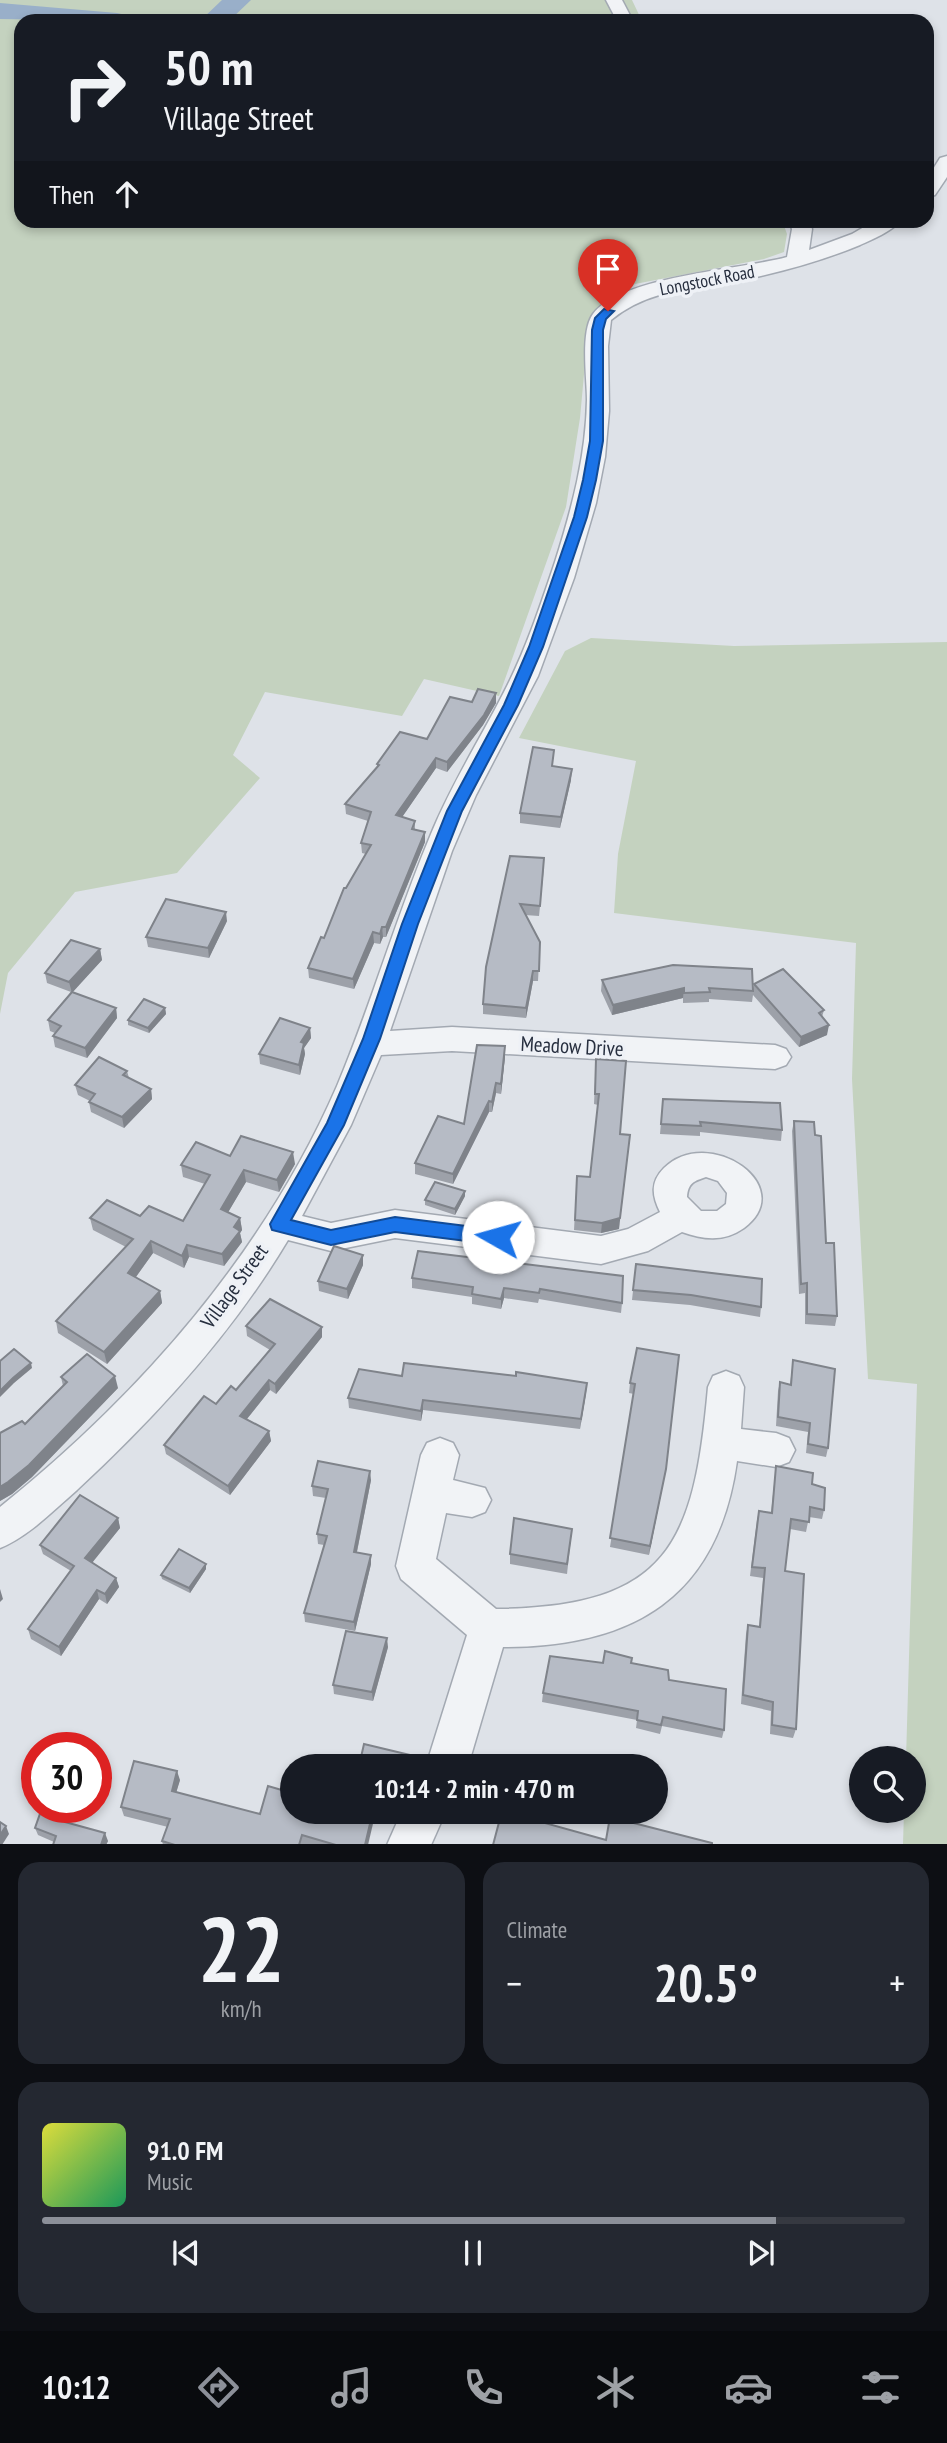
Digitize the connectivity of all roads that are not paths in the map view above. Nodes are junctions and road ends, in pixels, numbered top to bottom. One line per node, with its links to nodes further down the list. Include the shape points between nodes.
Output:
1 (947, 162): 2 (street)
2 (934, 182)
3 (802, 228): 5 (street)
4 (875, 228): 5 (street, Longstock Road)
5 (797, 259): 6 (street, Longstock Road, via 645,293 601,318 597,441)
6 (590, 480): 7 (street, Village Street, via 525,676 454,811)
7 (370, 1044): 8 (street, Meadow Drive, via 452,1039); 10 (street, Village Street, via 335,1125)
8 (775, 1056)
9 (681, 1216): 10 (street, via 636,1241 601,1250 395,1224 331,1237)
10 (279, 1224): 17 (street, Village Street, via 211,1320 156,1385 88,1457)
11 (726, 1387): 12 (street)
12 (723, 1443): 13 (street); 18 (street, via 715,1491 696,1544 681,1566 659,1585 615,1611 554,1626)
13 (776, 1450)
14 (440, 1455): 15 (street)
15 (431, 1493): 16 (street); 18 (street, via 415,1566)
16 (472, 1500)
17 (0, 1530)
18 (489, 1628): 19 (street)
19 (451, 1754)
20 (418, 1824): 21 (street)
21 (408, 1844)

